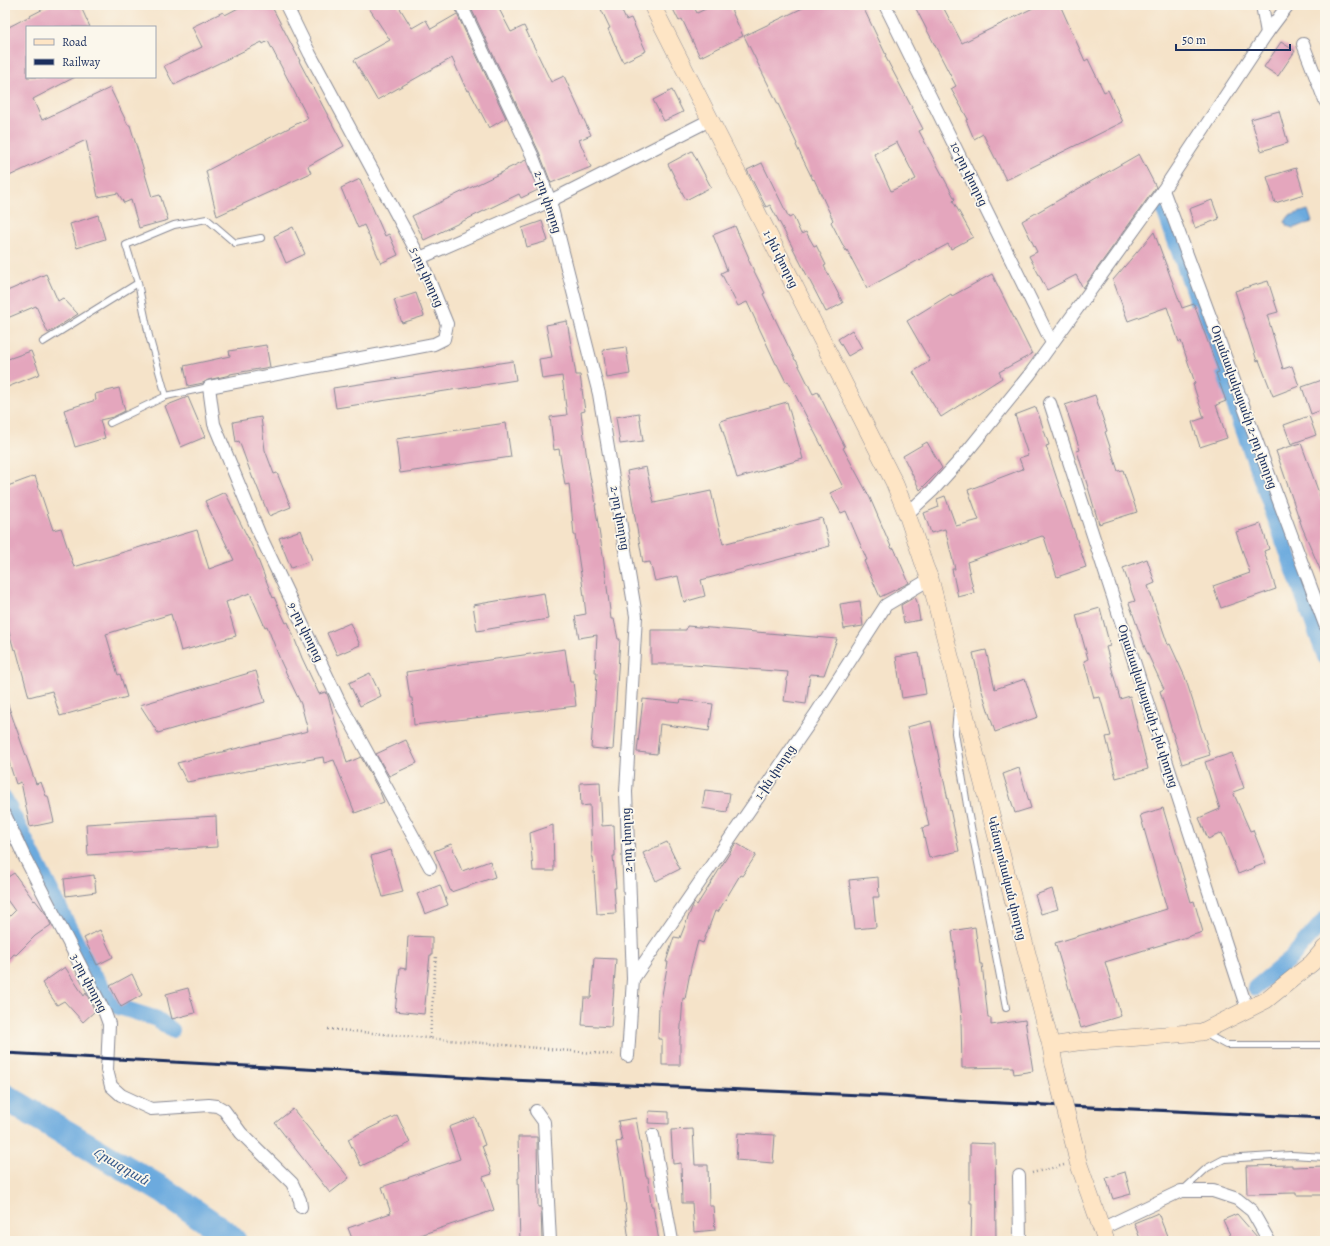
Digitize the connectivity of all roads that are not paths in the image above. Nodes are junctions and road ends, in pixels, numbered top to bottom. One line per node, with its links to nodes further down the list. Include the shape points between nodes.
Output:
1 (286, 5): 14 (street, 5-րդ փողոց)
2 (461, 5): 12 (street, 2-րդ փողոց, via 532,155)
3 (652, 5): 10 (main road, 1-ին փողոց)
4 (885, 5): 17 (street, 10-րդ փողոց)
5 (1262, 5): 7 (street)
6 (1288, 5): 7 (street)
7 (1267, 33): 11 (street)
8 (1303, 44): 9 (street)
9 (1325, 101)
10 (710, 120): 12 (street); 22 (main road, 1-ին փողոց, via 894,482)
11 (1163, 190): 17 (street); 24 (street, Օդանավակայանի 2-րդ փողոց)
12 (550, 201): 14 (street); 29 (street, 2-րդ փողոց, via 599,394 636,616 626,792)
13 (261, 238): 15 (lane, via 235,243 207,219 174,225 126,245)
14 (420, 258): 18 (street, 5-րդ փողոց, via 447,324 444,339 434,344)
15 (138, 282): 16 (lane); 19 (lane, via 149,336)
16 (43, 342)
17 (1052, 343): 22 (street, via 961,459)
18 (209, 387): 19 (lane); 27 (street, 9-րդ փողոց, via 214,424 259,533 339,701)
19 (166, 396): 21 (lane)
20 (1050, 403): 31 (street, Օդանավակայանի 1-ին փողոց)
21 (110, 423)
22 (907, 514): 23 (main road, Կենտրոնական փողոց)
23 (930, 579): 25 (main road, Կենտրոնական փողոց); 29 (street, 1-ին փողոց, via 886,605 810,721)
24 (1325, 625)
25 (959, 692): 30 (lane, via 955,733); 34 (main road, Կենտրոնական փողոց)
26 (5, 815): 41 (street, 3-րդ փողոց, via 105,1013 109,1024 107,1070 111,1086 121,1095 151,1109 209,1105 224,1110 241,1133 292,1183 300,1200)
27 (430, 867)
28 (1325, 948): 31 (main road, via 1312,963 1282,988 1266,1000)
29 (633, 979): 35 (street, 2-րդ փողոց)
30 (1006, 1008)
31 (1247, 1009): 32 (main road)
32 (1202, 1032): 33 (lane, via 1226,1045); 34 (main road)
33 (1325, 1045)
34 (1051, 1046): 42 (main road, Կենտրոնական փողոց, bridge, via 1078,1162)
35 (628, 1056)
36 (536, 1111): 43 (street, via 544,1122)
37 (653, 1135): 44 (street)
38 (1325, 1157): 40 (lane, via 1291,1155 1224,1159 1207,1168)
39 (1019, 1176): 45 (street)
40 (1181, 1191): 42 (street); 46 (street, via 1212,1191 1237,1199 1252,1211)
41 (300, 1207)
42 (1104, 1235)
43 (550, 1241)
44 (672, 1241)
45 (1020, 1241)
46 (1269, 1241)

